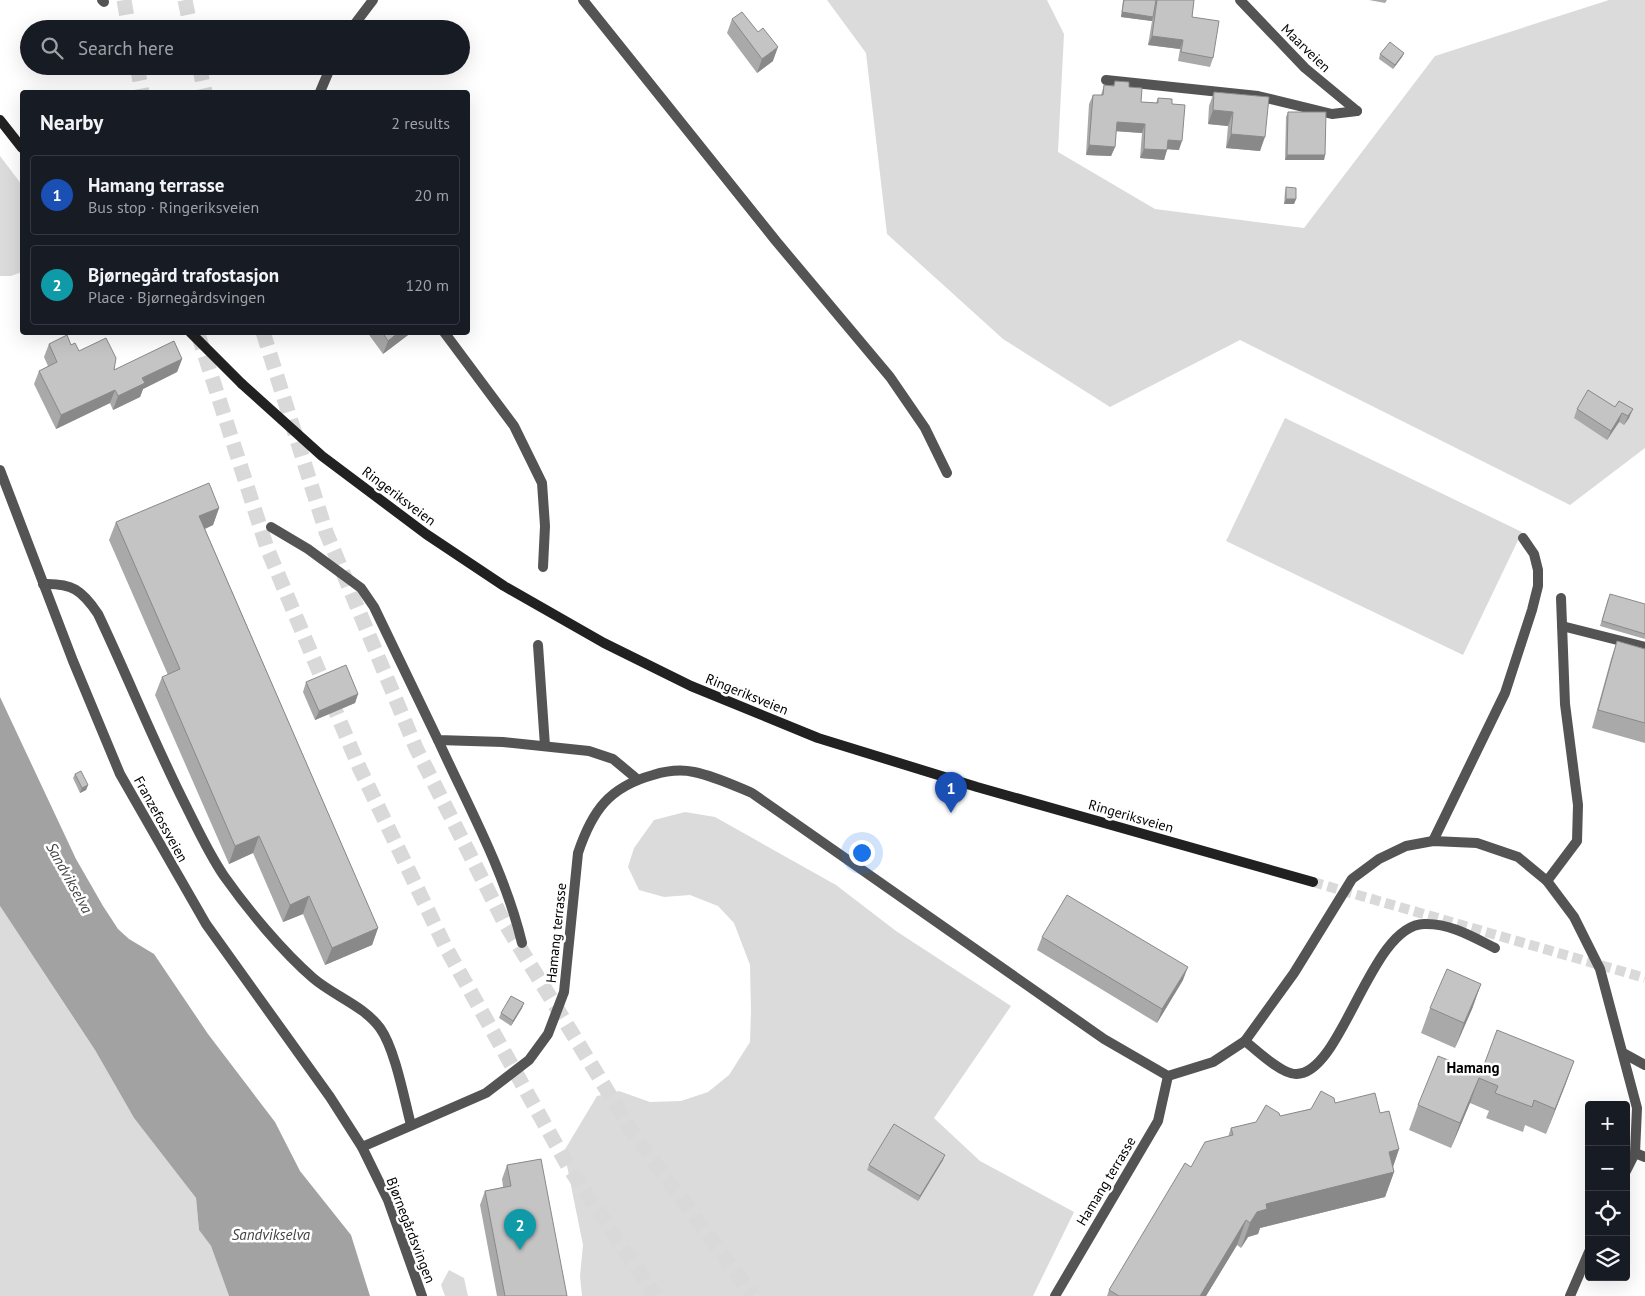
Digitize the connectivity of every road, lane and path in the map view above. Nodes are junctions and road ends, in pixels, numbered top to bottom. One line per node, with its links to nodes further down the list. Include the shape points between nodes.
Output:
1 (373, 0): 4 (street)
2 (583, 0): 13 (street, via 776,241 890,377 925,428)
3 (1240, 0): 6 (street, Maarveien, via 1305,68 1357,110 1332,114 1258,96)
4 (358, 20)
5 (327, 75): 7 (street)
6 (1106, 80)
7 (321, 90)
8 (0, 120): 9 (main road)
9 (20, 145)
10 (193, 335): 27 (main road, Ringeriksveien, bridge, via 322,456 426,534 504,586 665,674 818,738 977,787)
11 (446, 335): 16 (street, via 514,426 542,483)
12 (0, 470): 17 (street, Franzefossveien)
13 (947, 473)
14 (271, 527): 22 (street, via 361,588 374,607)
15 (1523, 538): 25 (street, via 1534,554 1538,570 1532,610 1504,693)
16 (543, 567)
17 (43, 584): 34 (street, via 61,583 74,588 98,614 156,746 204,842 250,911 312,977 380,1027 389,1047); 35 (street, Franzefossveien, via 120,774 144,820 206,924)
18 (1561, 598): 19 (street)
19 (1562, 626): 21 (street); 26 (street, via 1565,704 1578,805 1577,841)
20 (538, 645): 23 (street)
21 (1645, 648)
22 (438, 740): 23 (street); 28 (street, via 498,871)
23 (545, 746): 24 (street, via 589,751 613,759)
24 (637, 779): 33 (street, Hamang terrasse, via 668,770 693,771 752,793 1104,1038); 34 (street, Hamang terrasse, via 612,793 596,812 582,839 564,992 548,1034 529,1060 486,1093)
25 (1433, 841): 26 (street, via 1477,843 1518,857); 30 (street, via 1406,846 1378,859 1352,879 1294,974)
26 (1547, 881): 31 (street, via 1574,917 1600,970)
27 (1313, 882)
28 (522, 943)
29 (1495, 948): 30 (street, via 1456,928 1423,923 1403,931 1387,947 1330,1048 1311,1070 1295,1075 1281,1069)
30 (1245, 1041): 33 (street, via 1213,1062)
31 (1623, 1052): 32 (street); 36 (street, via 1636,1108)
32 (1645, 1065)
33 (1168, 1076): 40 (street, Hamang terrasse, via 1158,1121)
34 (411, 1125): 35 (street, Hamang terrasse)
35 (362, 1147): 39 (street, Bjørnegårdsvingen, via 388,1200)
36 (1640, 1155): 37 (street)
37 (1630, 1166)
38 (1585, 1261): 41 (street)
39 (422, 1296)
40 (1055, 1296)
41 (1570, 1296)

